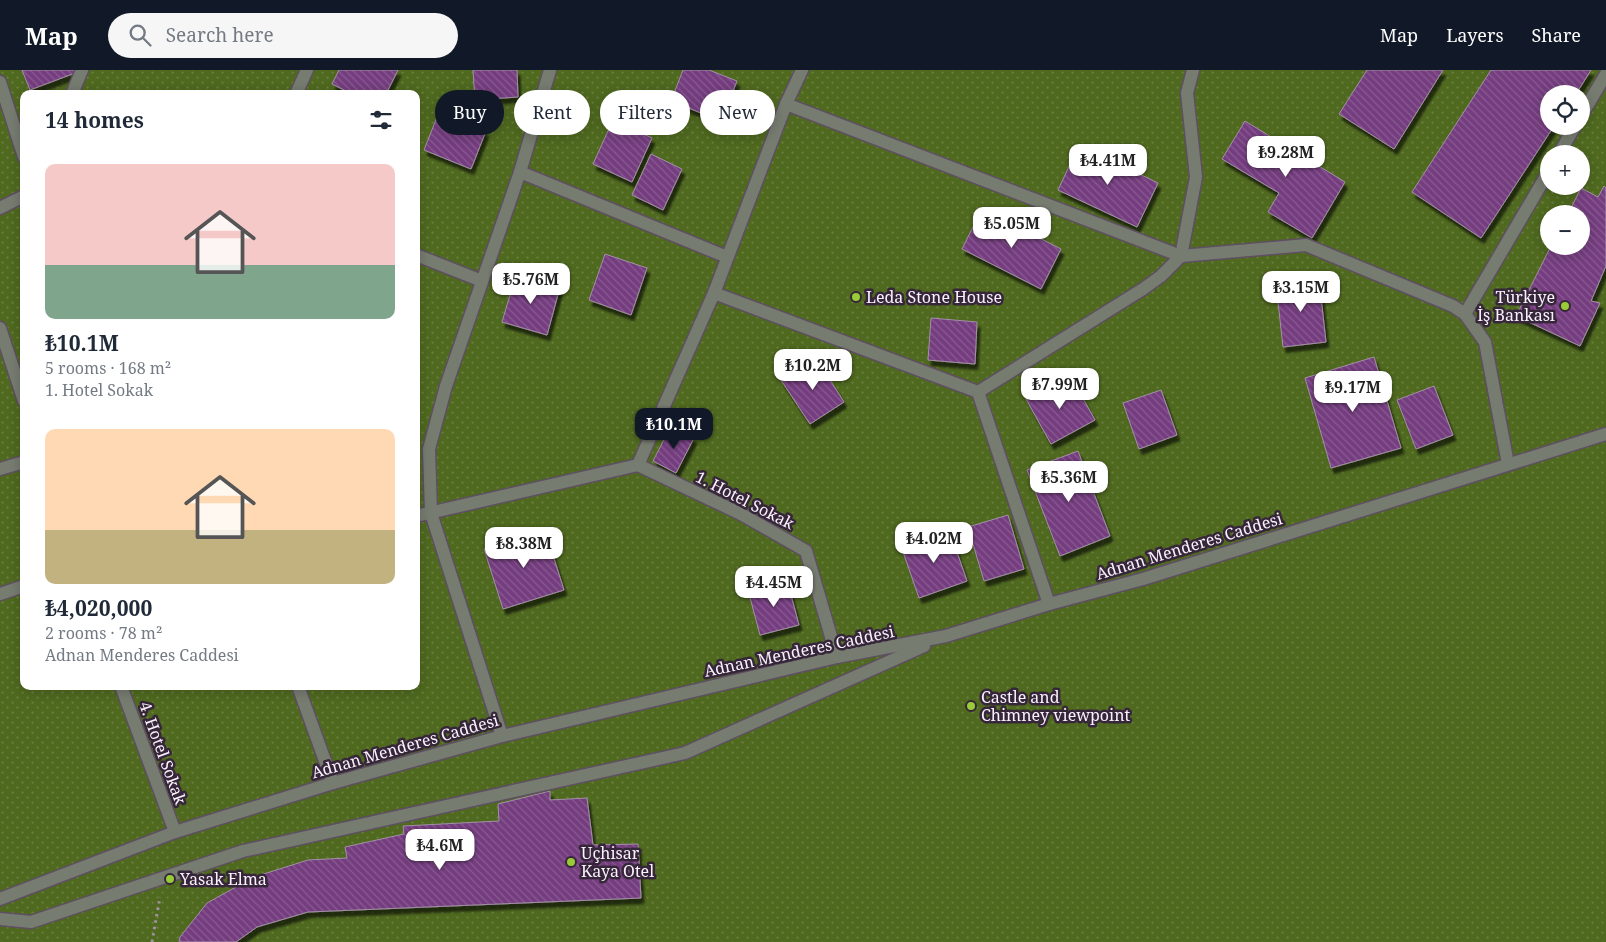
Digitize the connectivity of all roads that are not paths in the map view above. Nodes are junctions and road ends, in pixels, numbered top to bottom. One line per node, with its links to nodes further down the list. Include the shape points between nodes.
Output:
1 (82, 70): 8 (street)
2 (307, 70): 9 (street)
3 (550, 70): 13 (street)
4 (802, 70): 11 (street)
5 (1193, 70): 17 (street, via 1187,93 1196,177)
6 (1606, 74): 10 (street)
7 (0, 82): 12 (street)
8 (74, 90)
9 (298, 90)
10 (1590, 101)
11 (786, 104): 17 (street); 19 (street)
12 (20, 144)
13 (520, 172): 19 (street); 20 (street)
14 (1540, 186): 22 (street)
15 (20, 198): 16 (street)
16 (0, 208)
17 (1181, 256): 22 (street, via 1306,245 1453,306); 25 (street, via 1162,276 1143,289)
18 (420, 257): 20 (street)
19 (727, 257): 21 (street)
20 (482, 281): 31 (street, via 446,386 429,448)
21 (714, 293): 25 (street); 29 (street)
22 (1465, 314): 28 (street, via 1485,342)
23 (0, 328): 24 (street)
24 (20, 388)
25 (978, 392): 35 (street)
26 (1606, 434): 28 (street, Adnan Menderes Caddesi)
27 (20, 463): 30 (street)
28 (1508, 464): 35 (street, Adnan Menderes Caddesi, via 1143,579)
29 (638, 465): 31 (street); 37 (street, 1. Hotel Sokak, via 741,514 806,551)
30 (0, 469)
31 (431, 513): 32 (street); 40 (street)
32 (420, 515)
33 (20, 587): 34 (street)
34 (0, 594)
35 (1049, 604): 36 (street, Adnan Menderes Caddesi)
36 (946, 636): 37 (street, Adnan Menderes Caddesi); 44 (street, via 685,753 243,852 31,922)
37 (838, 657): 40 (street, Adnan Menderes Caddesi)
38 (122, 690): 42 (street, 4. Hotel Sokak)
39 (299, 690): 41 (street)
40 (502, 736): 41 (street, Adnan Menderes Caddesi)
41 (333, 783): 42 (street, Adnan Menderes Caddesi)
42 (175, 832): 43 (street, Adnan Menderes Caddesi)
43 (0, 900)
44 (0, 920)

